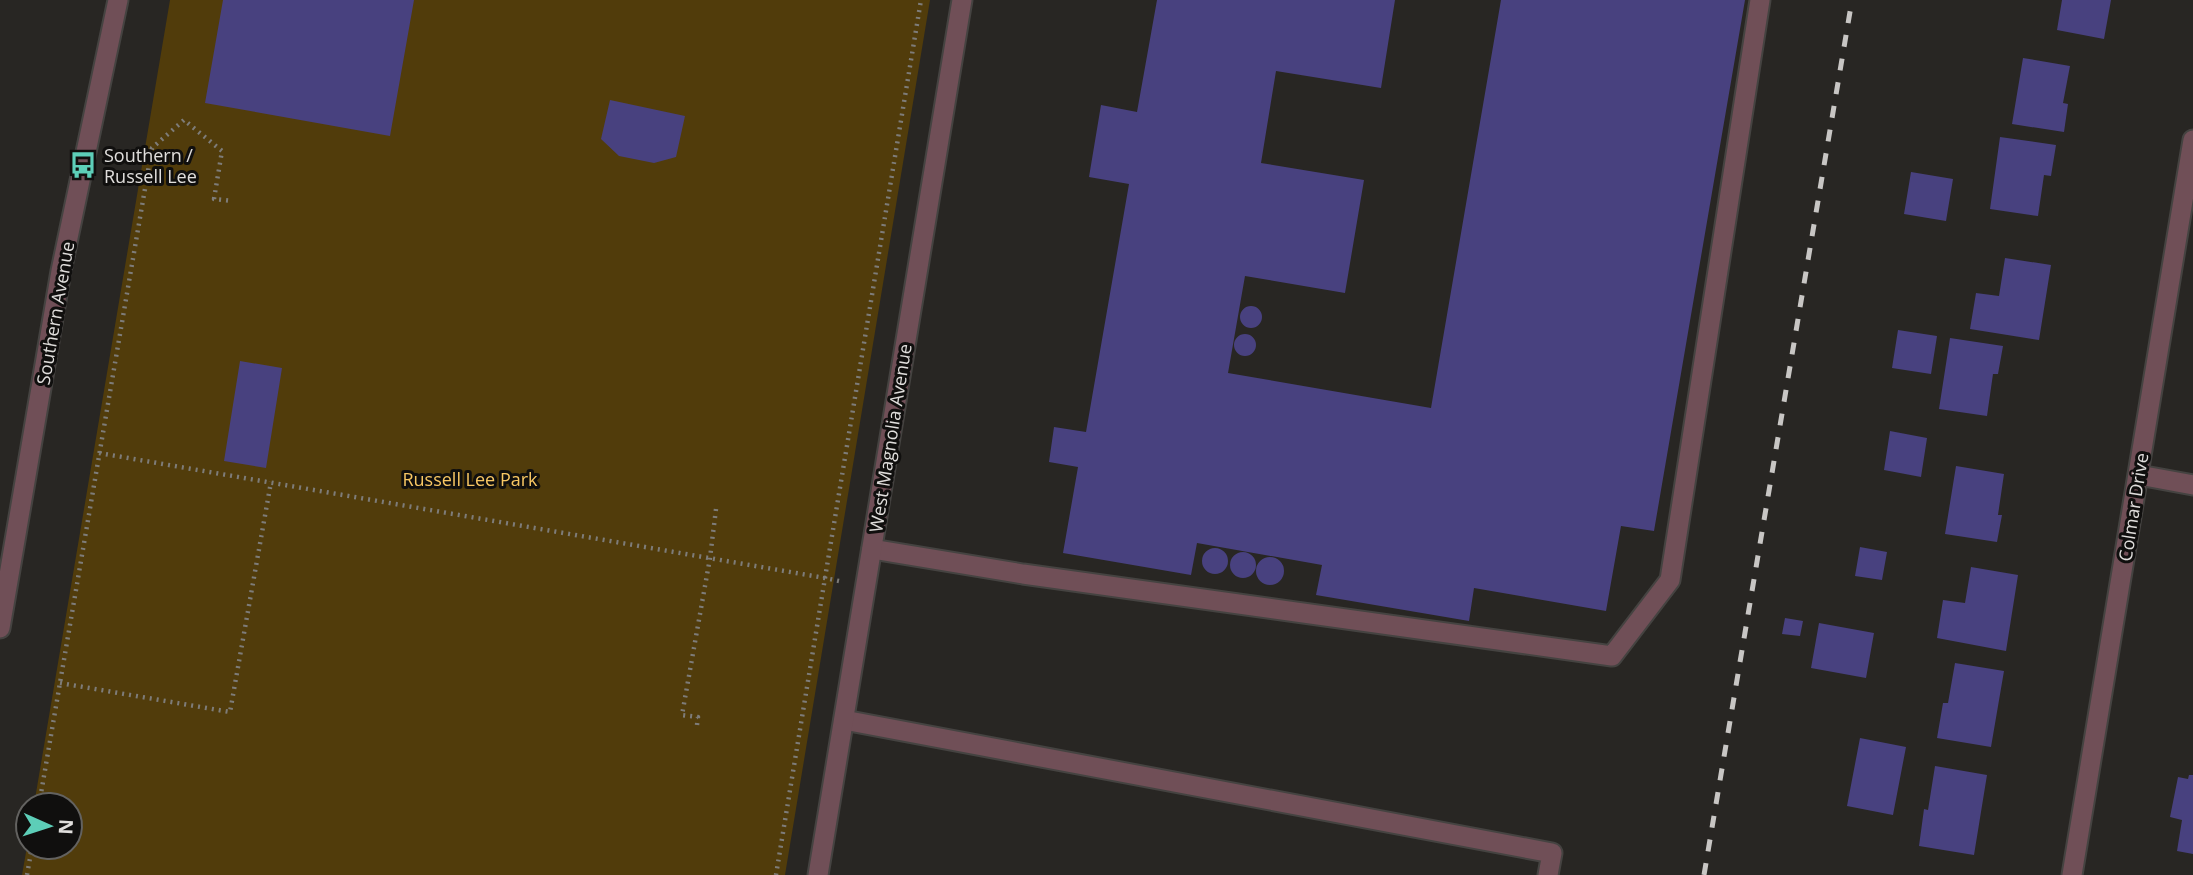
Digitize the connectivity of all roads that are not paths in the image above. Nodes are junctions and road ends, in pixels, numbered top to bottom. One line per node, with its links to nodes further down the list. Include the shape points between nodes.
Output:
1 (113, 0): 8 (street, Southern Avenue)
2 (962, 0): 7 (street, West Magnolia Avenue)
3 (1760, 0): 7 (street, via 1670,580 1612,656)
4 (2193, 140): 5 (street, Colmar Drive)
5 (2138, 475): 6 (street); 12 (street, Colmar Drive)
6 (2193, 485)
7 (872, 549): 9 (street, West Magnolia Avenue)
8 (0, 628)
9 (844, 720): 10 (street, West Magnolia Avenue); 11 (street, via 1552,853)
10 (818, 875)
11 (1548, 875)
12 (2072, 875)

